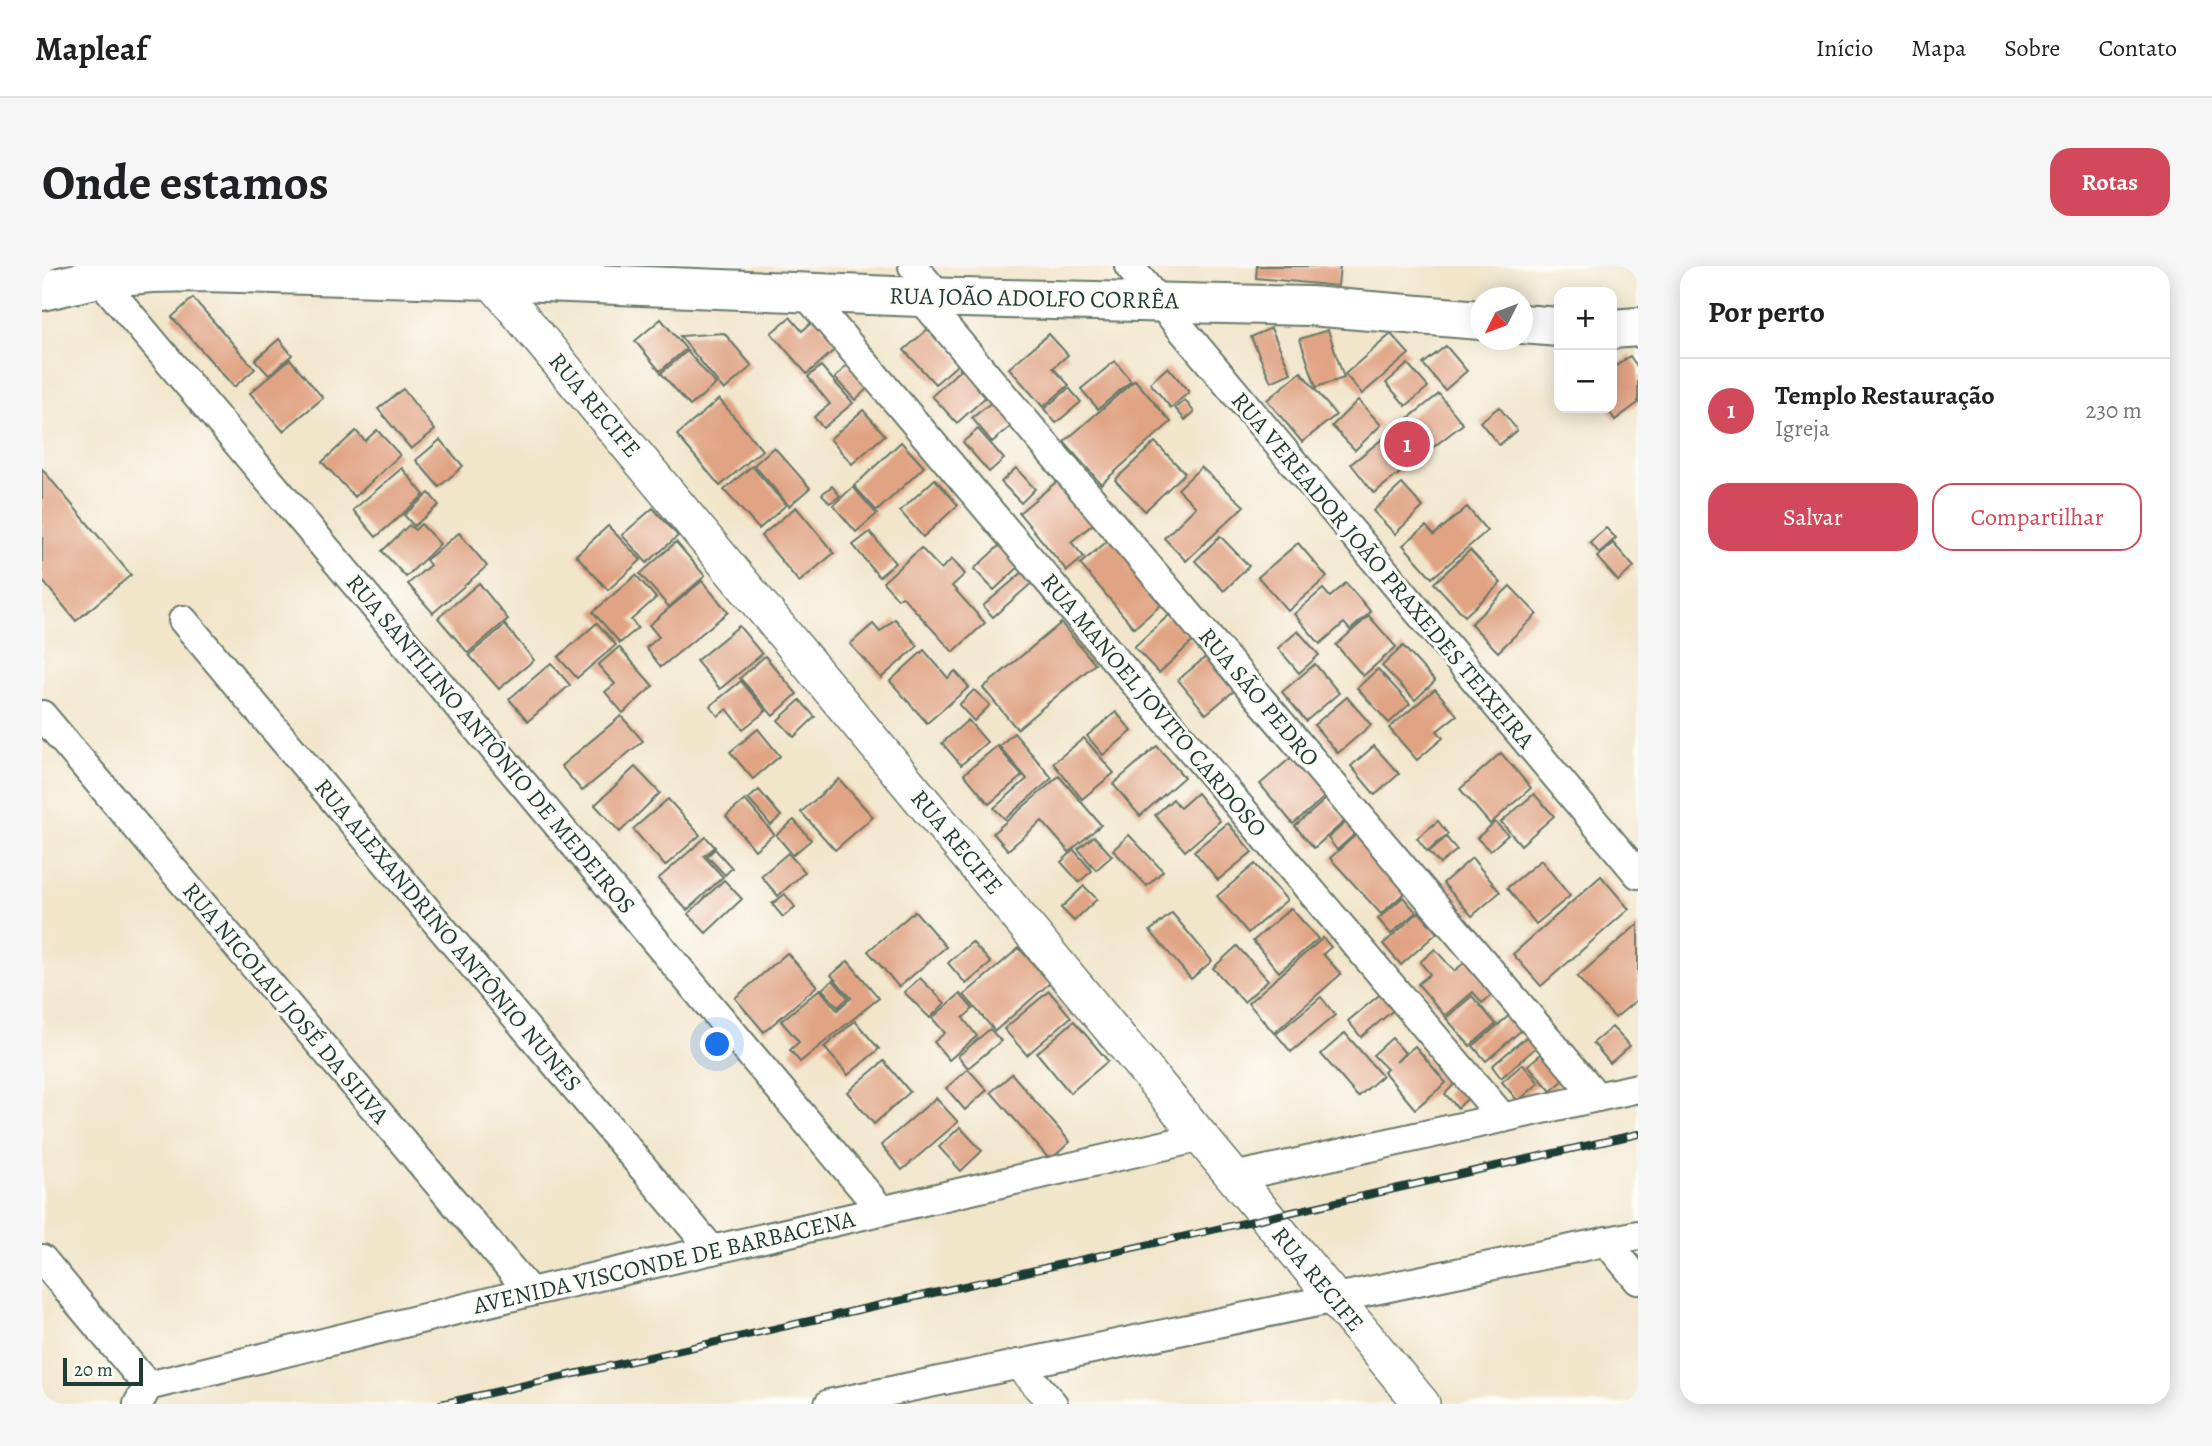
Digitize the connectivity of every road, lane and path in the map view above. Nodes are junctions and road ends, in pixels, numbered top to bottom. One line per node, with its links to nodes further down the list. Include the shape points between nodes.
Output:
1 (1129, 266): 9 (street, RUA VEREADOR JOÃO PRAXEDES TEIXEIRA)
2 (370, 271): 4 (main road, RUA JOÃO ADOLFO CORRÊA, via 151,273); 5 (main road, RUA JOÃO ADOLFO CORRÊA)
3 (616, 275): 5 (main road, RUA JOÃO ADOLFO CORRÊA); 8 (main road, RUA JOÃO ADOLFO CORRÊA)
4 (99, 278): 7 (main road, RUA JOÃO ADOLFO CORRÊA); 23 (street, RUA SANTILINO ANTÔNIO DE MEDEIROS)
5 (491, 280): 21 (street, RUA RECIFE)
6 (924, 286): 8 (main road, RUA JOÃO ADOLFO CORRÊA); 9 (main road, RUA JOÃO ADOLFO CORRÊA); 19 (street, RUA SÃO PEDRO)
7 (42, 291)
8 (805, 293): 20 (street, RUA MANOEL JOVITO CARDOSO)
9 (1158, 300): 10 (main road, RUA JOÃO ADOLFO CORRÊA, via 1334,307); 17 (street, RUA VEREADOR JOÃO PRAXEDES TEIXEIRA)
10 (1470, 319)
11 (1533, 325): 12 (main road)
12 (1554, 327)
13 (1638, 327): 14 (main road)
14 (1617, 328)
15 (183, 620): 26 (street, RUA ALEXANDRINO ANTÔNIO NUNES)
16 (42, 715): 29 (street, RUA NICOLAU JOSÉ DA SILVA)
17 (1638, 874)
18 (1638, 1088): 19 (street)
19 (1597, 1097): 20 (street)
20 (1503, 1118): 22 (street)
21 (1201, 1137): 22 (street, RUA RECIFE); 23 (street, AVENIDA VISCONDE DE BARBACENA)
22 (1234, 1177): 30 (street, RUA RECIFE)
23 (882, 1211): 26 (street, AVENIDA VISCONDE DE BARBACENA)
24 (1638, 1235): 25 (street)
25 (1606, 1241): 28 (street); 30 (street)
26 (712, 1250): 29 (street, AVENIDA VISCONDE DE BARBACENA)
27 (42, 1259): 32 (street)
28 (1638, 1280)
29 (530, 1292): 32 (street, AVENIDA VISCONDE DE BARBACENA)
30 (1334, 1298): 31 (street); 36 (street, RUA RECIFE)
31 (1018, 1364): 33 (street); 35 (street)
32 (143, 1395)
33 (878, 1399): 34 (street)
34 (829, 1404)
35 (1052, 1404)
36 (1422, 1404)

